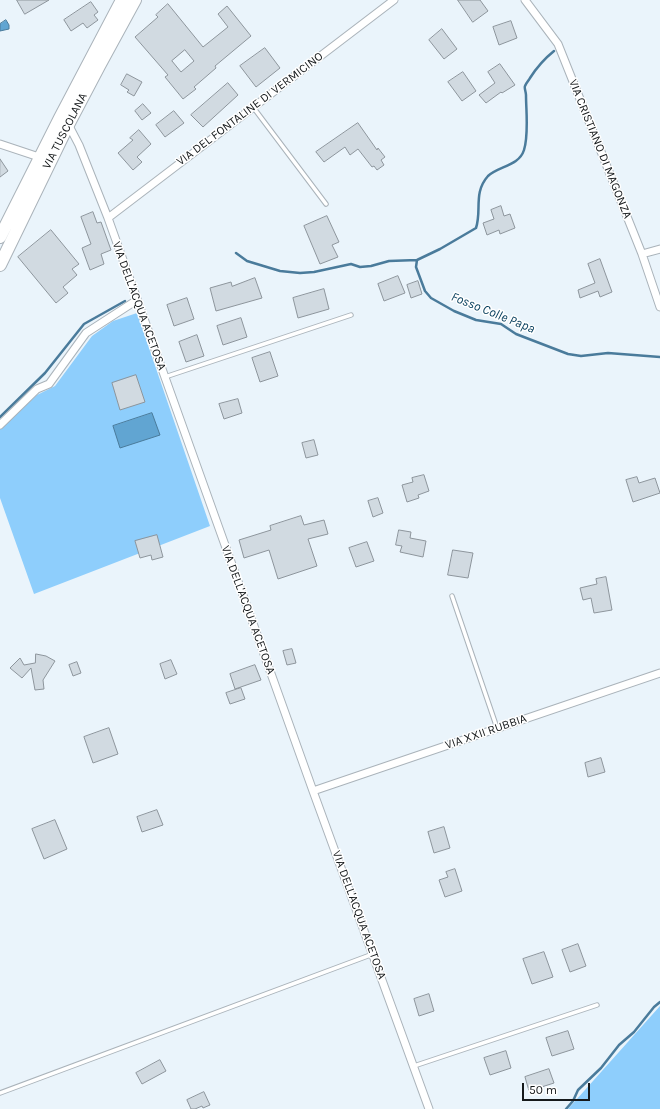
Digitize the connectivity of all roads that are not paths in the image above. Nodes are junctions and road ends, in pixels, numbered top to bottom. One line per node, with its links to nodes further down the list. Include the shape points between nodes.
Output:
1 (122, 0): 6 (main road, VIA TUSCOLANA)
2 (135, 0): 6 (main road, VIA TUSCOLANA, via 99,66)
3 (394, 0): 5 (street, VIA DEL FONTALINE DI VERMICINO)
4 (525, 0): 13 (street, VIA CRISTIANO DI MAGONZA, via 558,44)
5 (253, 107): 9 (lane); 10 (street, VIA DEL FONTALINE DI VERMICINO)
6 (64, 120): 8 (main road, VIA TUSCOLANA); 10 (street, VIA DELL'ACQUA ACETOSA, via 80,145)
7 (0, 144): 8 (street)
8 (45, 159): 11 (main road, VIA TUSCOLANA); 14 (main road, VIA TUSCOLANA)
9 (326, 204)
10 (108, 218): 15 (street, VIA DELL'ACQUA ACETOSA)
11 (0, 237)
12 (660, 249): 13 (street)
13 (642, 254): 16 (street, VIA CRISTIANO DI MAGONZA)
14 (0, 265)
15 (137, 300): 18 (street, VIA DELL'ACQUA ACETOSA); 19 (street, via 86,333 49,384 37,389)
16 (660, 307)
17 (351, 315): 18 (lane)
18 (164, 377): 23 (street, VIA DELL'ACQUA ACETOSA)
19 (0, 425)
20 (452, 596): 22 (lane)
21 (660, 673): 22 (street, VIA XXII RUBBIA)
22 (497, 728): 23 (street, VIA XXII RUBBIA)
23 (313, 791): 24 (street, VIA DELL'ACQUA ACETOSA)
24 (372, 954): 26 (street, VIA DELL'ACQUA ACETOSA); 27 (lane)
25 (597, 1005): 26 (lane)
26 (414, 1066): 28 (street, VIA DELL'ACQUA ACETOSA)
27 (0, 1093)
28 (429, 1109)

